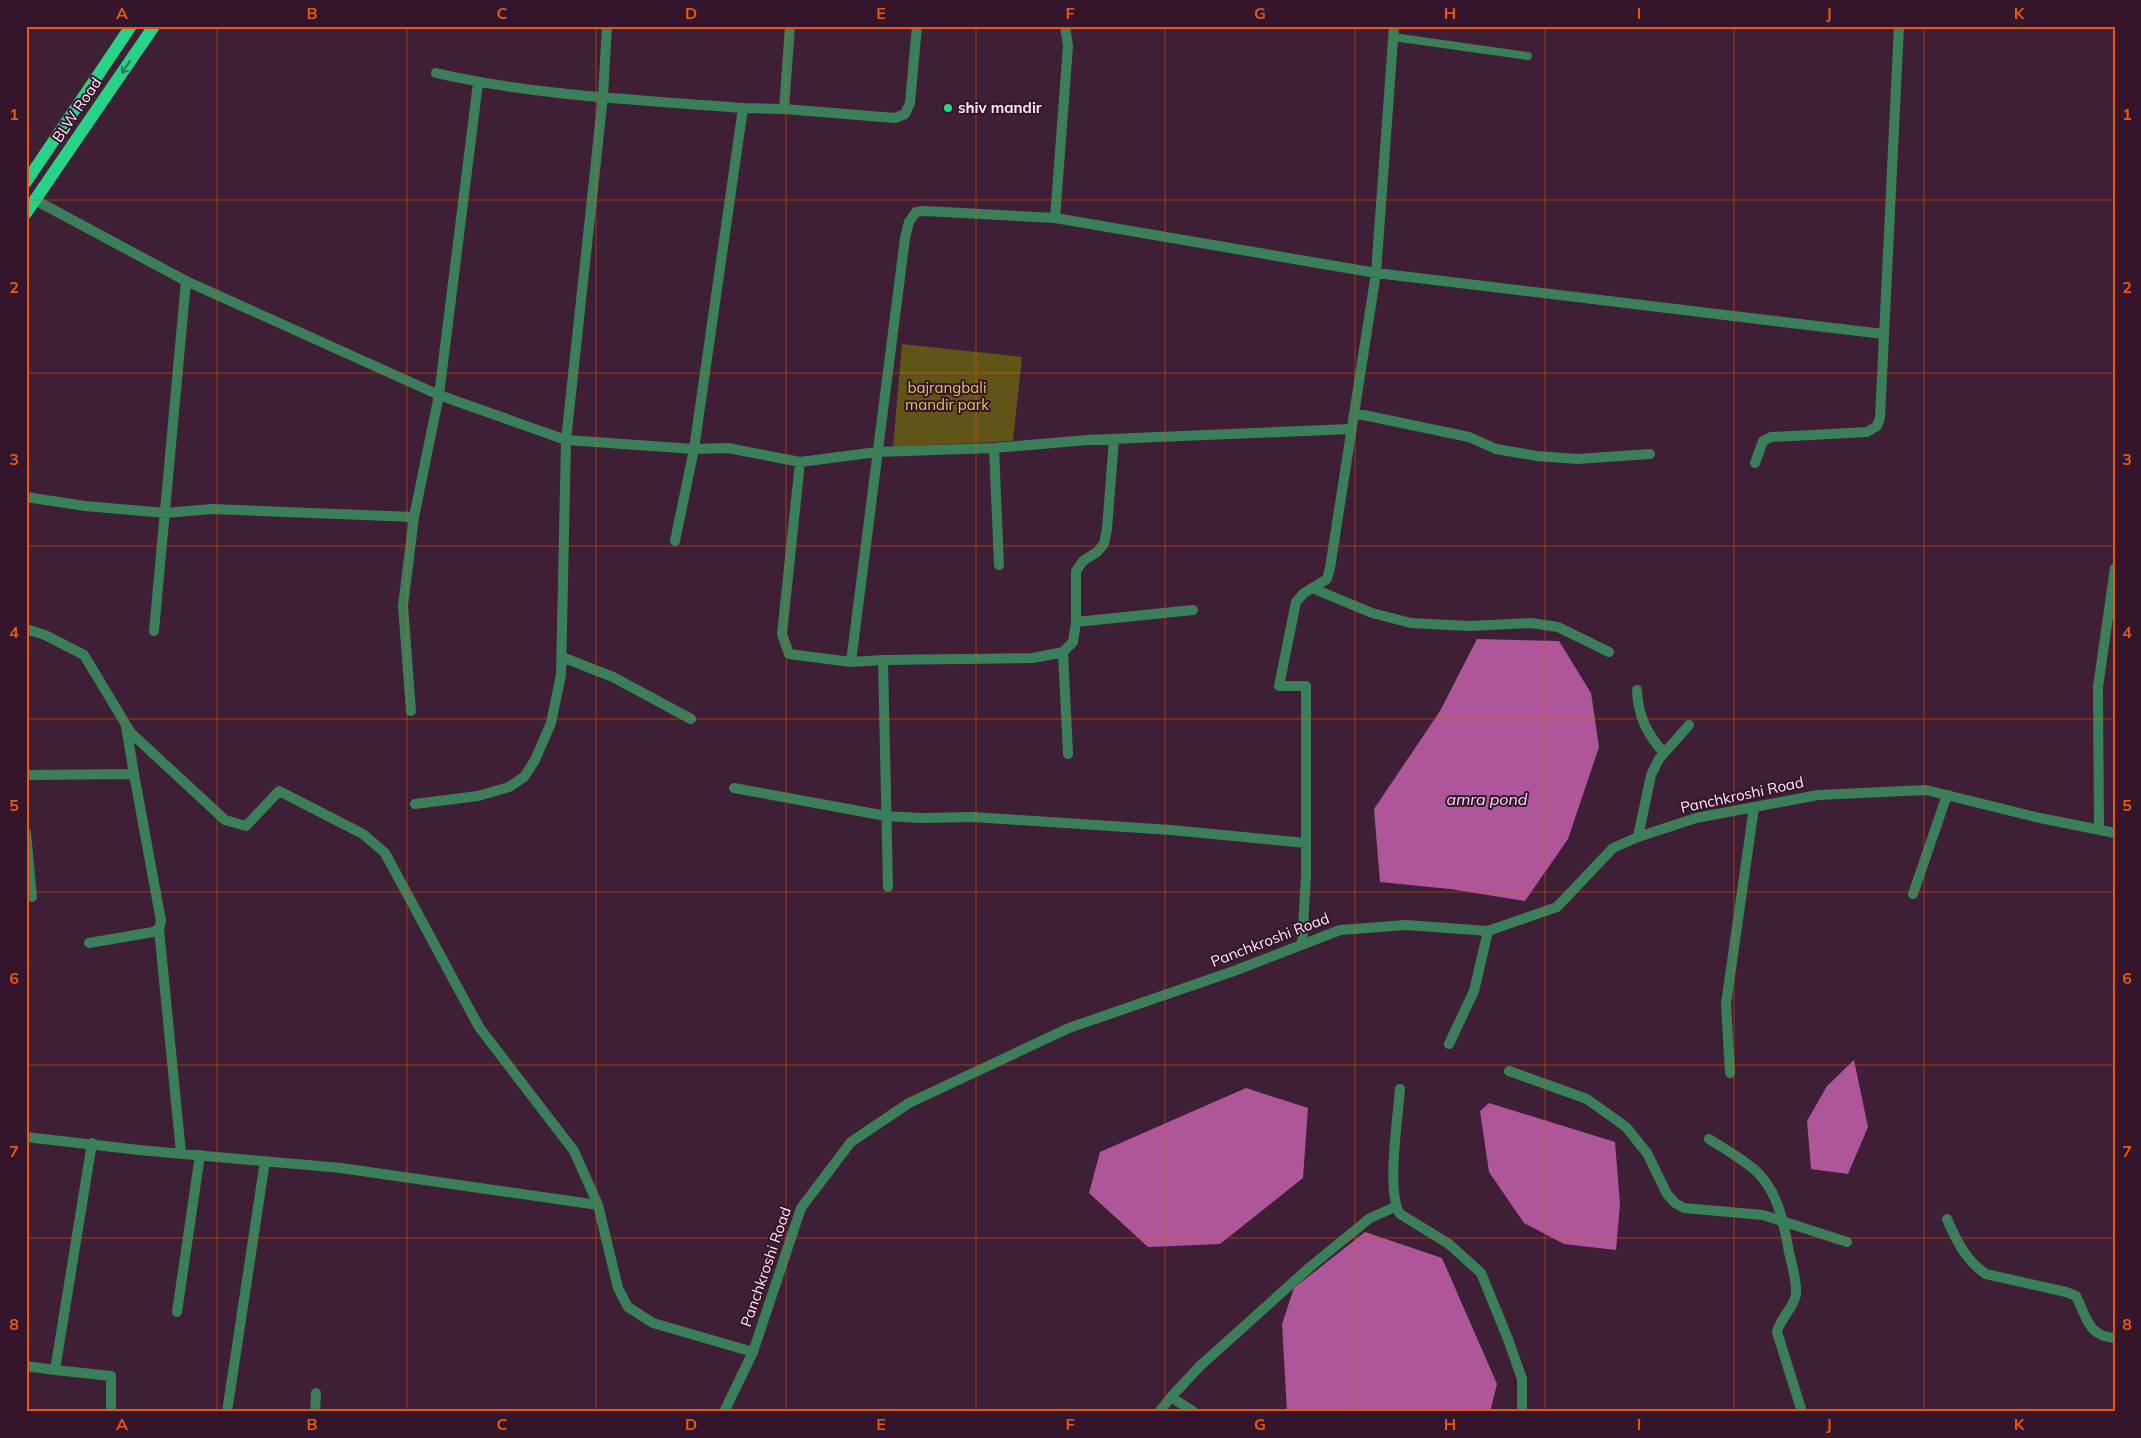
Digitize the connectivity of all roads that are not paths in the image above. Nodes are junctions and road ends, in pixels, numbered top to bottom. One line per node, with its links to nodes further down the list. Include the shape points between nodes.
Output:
1 (131, 26): 15 (main road)
2 (154, 26): 16 (main road, BLW Road, one-way to 16)
3 (607, 26): 12 (street)
4 (790, 26): 14 (street)
5 (917, 26): 14 (street, via 910,103 905,114 895,118)
6 (1065, 26): 18 (street, via 1068,46)
7 (1899, 26): 21 (street)
8 (1393, 32): 9 (lane); 19 (street)
9 (1528, 56)
10 (436, 73): 11 (street)
11 (478, 83): 12 (street); 22 (street)
12 (603, 96): 13 (street); 26 (street)
13 (743, 108): 14 (street); 28 (street)
14 (784, 109)
15 (26, 182)
16 (34, 200): 17 (main road, BLW Road); 20 (street)
17 (26, 213)
18 (1055, 218): 19 (street); 29 (street, via 916,212 909,222)
19 (1376, 273): 21 (street); 23 (street)
20 (186, 281): 22 (street); 34 (street)
21 (1883, 334): 32 (street, via 1877,426 1867,432 1771,437 1763,441)
22 (439, 395): 26 (street); 35 (street)
23 (1354, 412): 24 (street); 30 (street, via 1469,437 1496,449 1538,456 1577,459)
24 (1351, 430): 25 (street); 39 (street, via 1330,568 1327,580)
25 (1114, 439): 27 (street); 41 (street, via 1104,544 1076,571)
26 (566, 440): 28 (street); 46 (street)
27 (994, 448): 29 (street); 37 (street)
28 (694, 449): 31 (street, via 728,448); 36 (street)
29 (877, 452): 31 (street); 48 (street)
30 (1650, 454)
31 (800, 462): 48 (street, via 782,634 789,654)
32 (1756, 463)
33 (26, 497): 34 (street)
34 (166, 513): 35 (street, via 212,508); 43 (street)
35 (414, 517): 50 (street, via 403,606)
36 (675, 541)
37 (999, 565)
38 (2115, 568): 63 (street, via 2098,687)
39 (1312, 588): 45 (street, via 1372,613 1412,622 1469,626 1531,622 1558,627); 67 (street, via 1296,602 1279,686 1306,686)
40 (1193, 610): 41 (street)
41 (1076, 622): 44 (street, via 1072,642)
42 (26, 629): 52 (street, via 84,655)
43 (154, 631)
44 (1063, 652): 47 (street, via 1033,658); 54 (street)
45 (1609, 652)
46 (562, 657): 51 (street, via 613,678); 60 (street, via 551,723 536,760 524,777 509,787 478,796)
47 (883, 660): 48 (street); 62 (street)
48 (851, 662)
49 (1637, 690): 55 (street, via 1644,726)
50 (411, 711)
51 (691, 719)
52 (125, 723): 56 (street); 85 (street, via 131,733 225,820 246,826 279,791 363,834 385,854 479,1028 574,1151)
53 (1689, 725): 55 (street)
54 (1068, 754)
55 (1664, 754): 66 (street, via 1652,776)
56 (134, 774): 57 (street); 71 (street, via 161,921)
57 (26, 775)
58 (734, 788): 62 (street)
59 (1947, 795): 61 (street, Panchkroshi Road, via 1926,790 1818,795); 63 (street, Panchkroshi Road); 69 (street)
60 (415, 804)
61 (1754, 807): 66 (street, Panchkroshi Road, via 1696,818); 77 (street, via 1726,1004)
62 (886, 816): 67 (street, via 973,817); 68 (street)
63 (2099, 829): 65 (street, Panchkroshi Road)
64 (26, 833): 70 (street)
65 (2115, 833)
66 (1638, 837): 72 (street, Panchkroshi Road, via 1613,848 1557,907)
67 (1306, 843): 74 (street)
68 (888, 887)
69 (1912, 894)
70 (32, 897)
71 (159, 929): 73 (street); 82 (street)
72 (1488, 931): 74 (street, Panchkroshi Road, via 1406,925 1340,930); 75 (street, via 1474,991)
73 (89, 943)
74 (1302, 944): 92 (street, Panchkroshi Road, via 1069,1028 909,1104 851,1142 801,1208)
75 (1448, 1044)
76 (1508, 1071): 88 (street, via 1587,1098 1626,1127 1647,1153 1667,1194 1684,1208 1763,1215)
77 (1730, 1073)
78 (1400, 1089): 86 (street, via 1393,1189)
79 (26, 1137): 81 (street)
80 (1709, 1139): 88 (street, via 1759,1174 1773,1193)
81 (92, 1143): 82 (street); 94 (street)
82 (181, 1154): 83 (street)
83 (200, 1155): 84 (street); 90 (street)
84 (265, 1161): 85 (street, via 341,1168); 98 (street)
85 (598, 1205): 92 (street, via 618,1288 628,1307 653,1323)
86 (1395, 1207): 96 (street, via 1370,1218 1310,1266); 103 (street, via 1400,1214 1449,1244 1481,1273 1522,1379)
87 (1947, 1219): 91 (street, via 1956,1241 1977,1268 1986,1274 2076,1296 2088,1326 2096,1333)
88 (1783, 1221): 89 (street); 104 (street, via 1796,1295 1777,1332)
89 (1848, 1242)
90 (177, 1312)
91 (2115, 1338)
92 (753, 1352): 100 (street, Panchkroshi Road)
93 (26, 1366): 94 (street)
94 (55, 1370): 97 (street, via 111,1376)
95 (316, 1392): 99 (street)
96 (1170, 1397): 101 (street); 102 (street)
97 (111, 1412)
98 (227, 1412)
99 (315, 1412)
100 (724, 1412)
101 (1159, 1412)
102 (1194, 1412)
103 (1522, 1412)
104 (1802, 1412)

